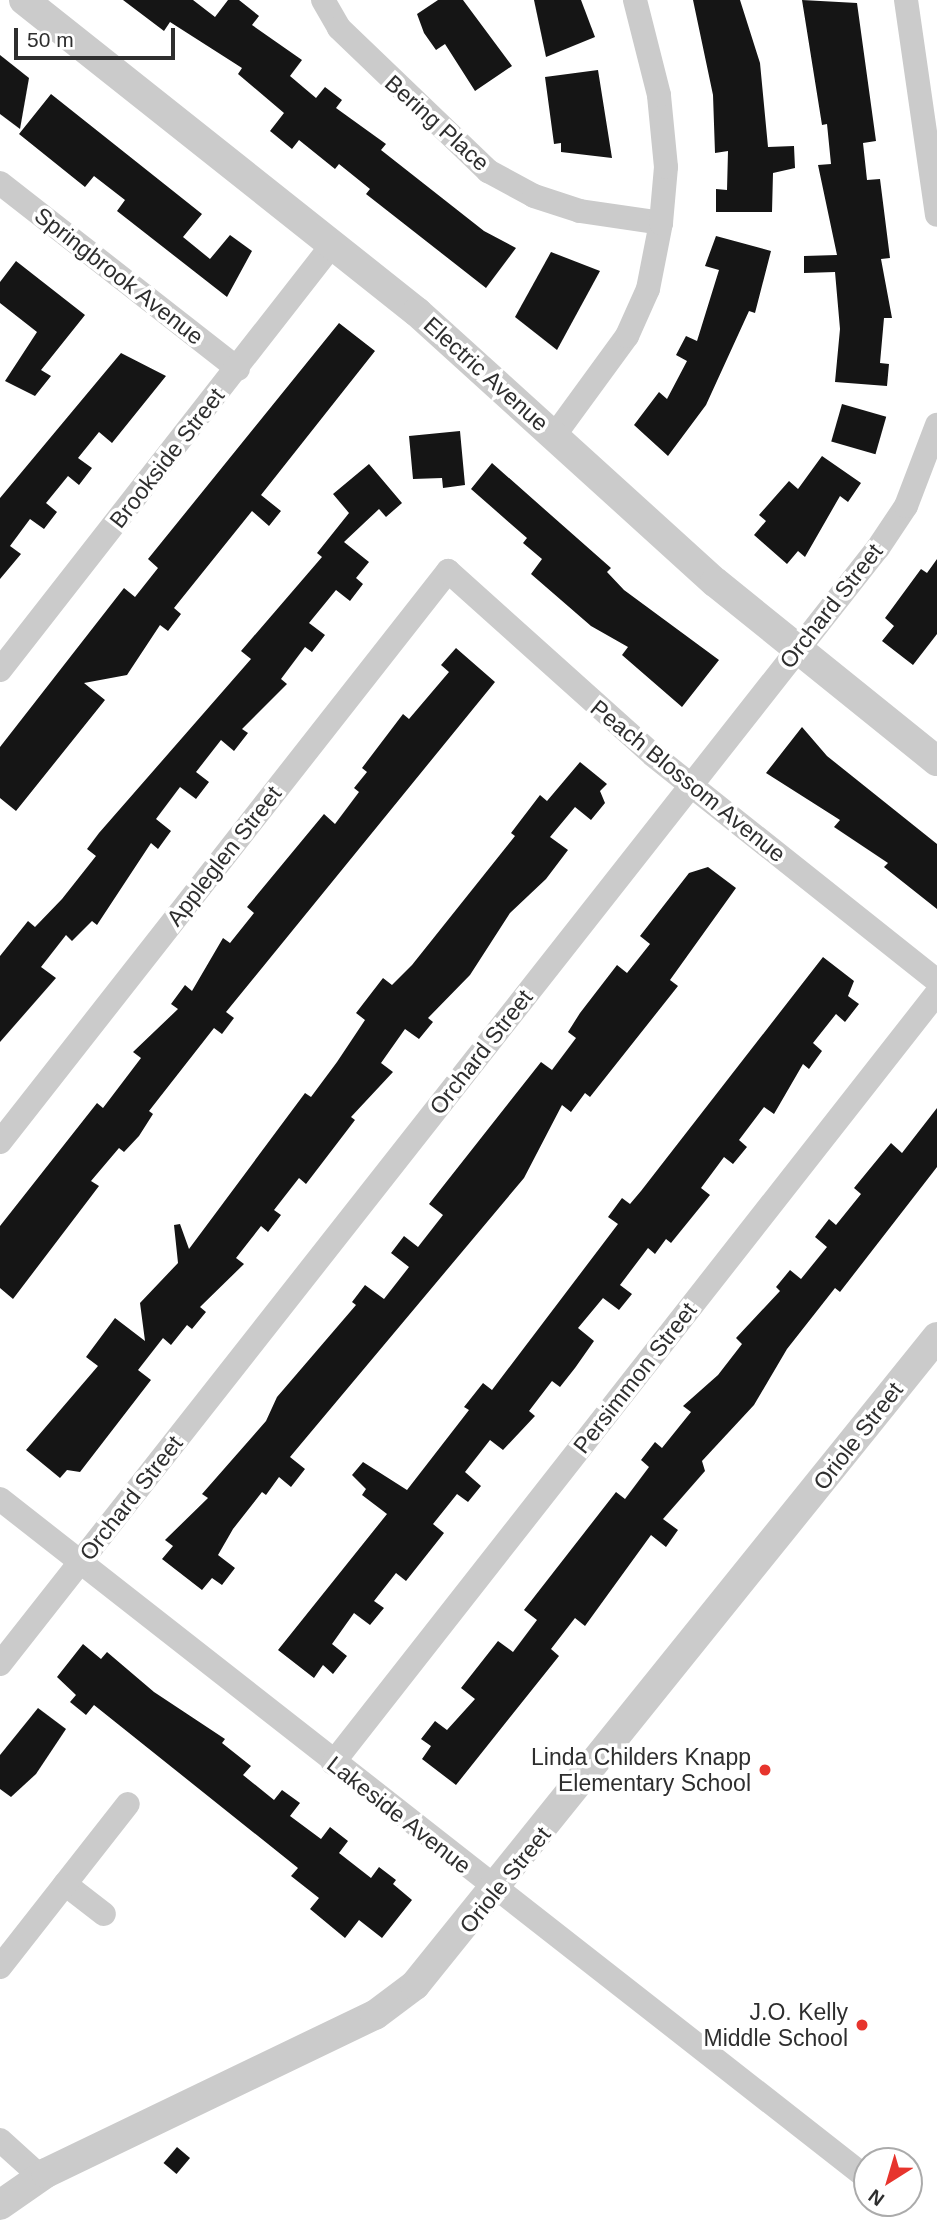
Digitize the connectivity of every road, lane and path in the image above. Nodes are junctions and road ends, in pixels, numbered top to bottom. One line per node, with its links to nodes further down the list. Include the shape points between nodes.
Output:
1 (323, 0): 7 (street, Bering Place, via 339,29 488,171 534,196 580,211)
2 (635, 0): 7 (street, via 659,95 666,167)
3 (906, 0): 6 (street)
4 (38, 4): 8 (street, Electric Avenue)
5 (0, 183): 9 (street, Springbrook Avenue)
6 (937, 215)
7 (661, 223): 11 (street, via 648,289 627,336)
8 (332, 245): 9 (street, Brookside Street); 11 (street, Electric Avenue)
9 (238, 369): 14 (street, Brookside Street)
10 (937, 425): 13 (street, Orchard Street, via 905,506)
11 (554, 436): 13 (street, Electric Avenue)
12 (447, 571): 16 (street, Peach Blossom Avenue); 19 (street, Appleglen Street)
13 (797, 650): 15 (street, Electric Avenue); 16 (street, Orchard Street)
14 (0, 670)
15 (937, 761)
16 (691, 785): 17 (street, Peach Blossom Avenue); 22 (street, Orchard Street)
17 (937, 981)
18 (937, 993): 24 (street, Persimmon Street)
19 (0, 1142)
20 (937, 1337): 27 (street, Oriole Street)
21 (0, 1499): 22 (street, Lakeside Avenue)
22 (81, 1562): 23 (street, Orchard Street); 24 (street, Lakeside Avenue)
23 (0, 1664)
24 (333, 1763): 27 (street, Lakeside Avenue)
25 (128, 1804): 26 (street)
26 (65, 1884): 28 (street); 29 (street)
27 (496, 1892): 31 (street, Lakeside Avenue); 32 (street, Oriole Street, via 430,1970 375,2015)
28 (104, 1914)
29 (0, 1967)
30 (0, 2140): 32 (street)
31 (853, 2167)
32 (41, 2177): 33 (street, Oriole Street)
33 (0, 2205)

